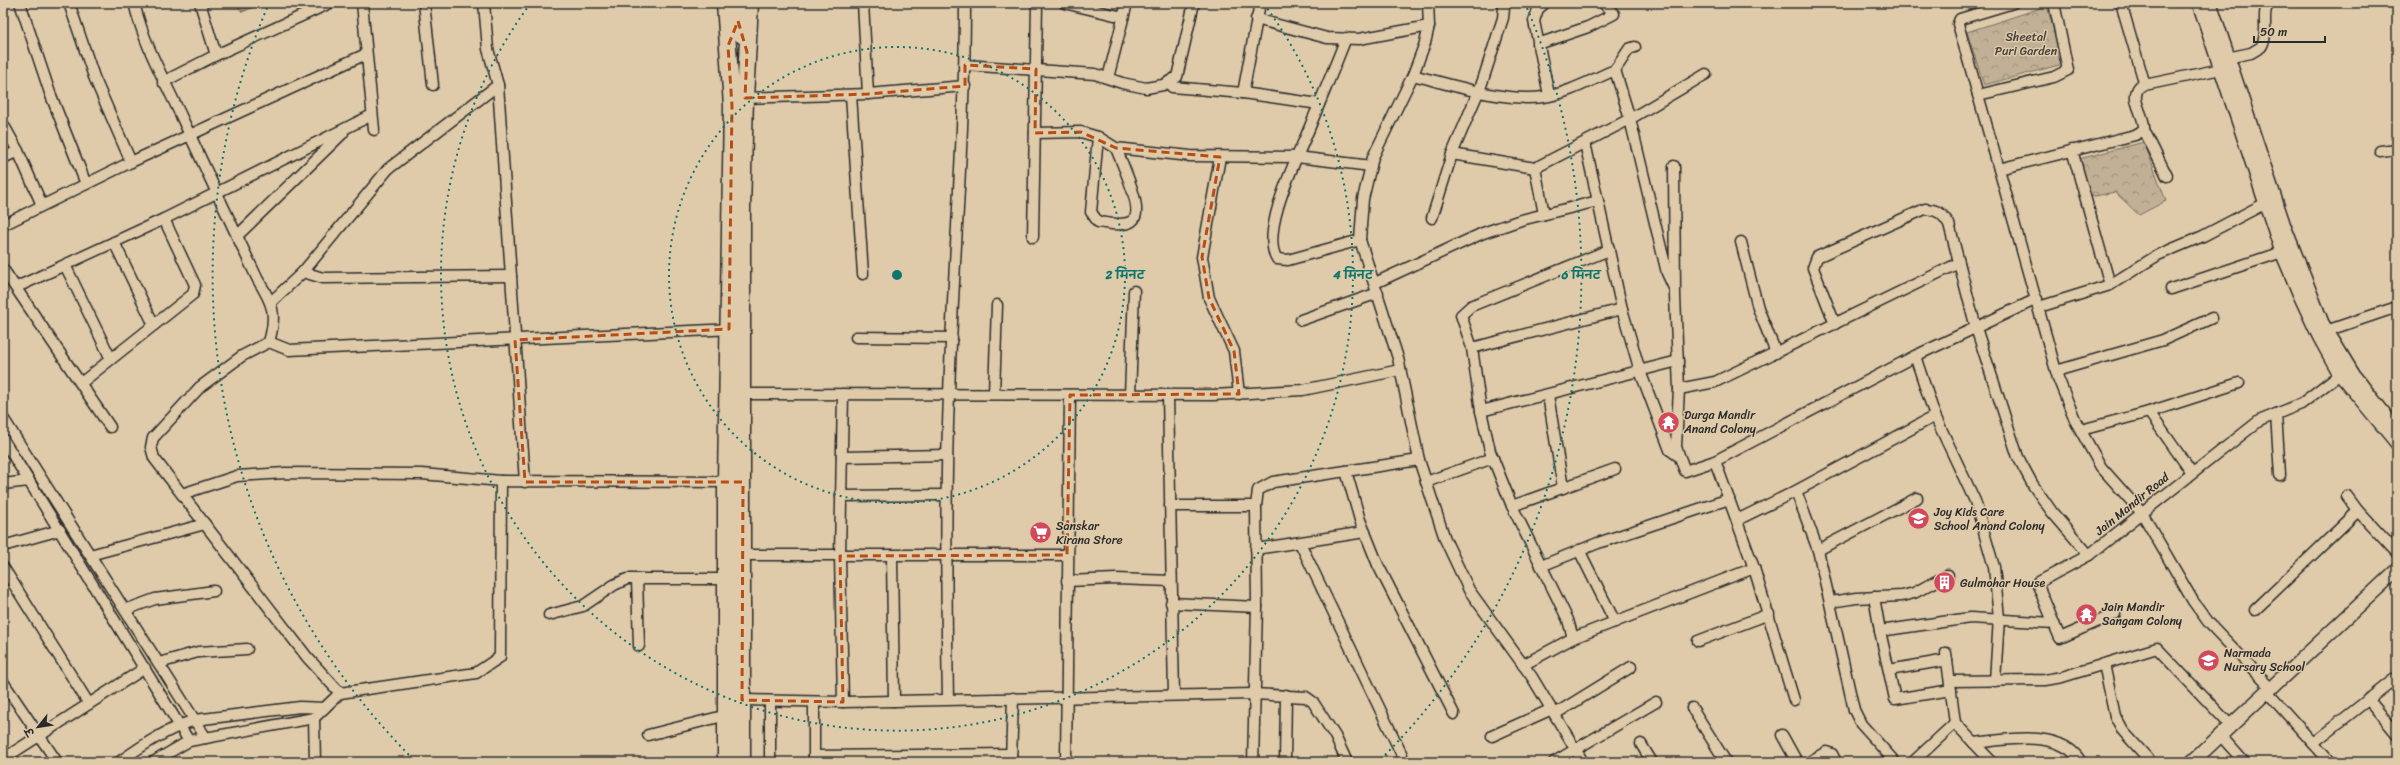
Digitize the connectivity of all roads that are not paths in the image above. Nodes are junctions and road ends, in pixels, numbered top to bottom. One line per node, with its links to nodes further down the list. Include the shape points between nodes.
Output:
1 (20, 3): 86 (street, via 50,94)
2 (68, 3): 80 (street, via 94,77)
3 (134, 3): 47 (street, via 150,55)
4 (200, 3): 39 (street)
5 (330, 3): 39 (street)
6 (362, 3): 38 (street)
7 (424, 3): 48 (street)
8 (484, 3): 50 (street, via 488,49)
9 (725, 3): 35 (main road)
10 (738, 3): 31 (main road)
11 (750, 3): 37 (main road)
12 (863, 3): 55 (street)
13 (965, 3): 41 (street)
14 (1037, 3): 42 (street)
15 (1064, 3): 29 (street)
16 (1127, 3): 29 (street)
17 (1194, 3): 46 (street, via 1177,78 1163,85 1146,88)
18 (1260, 3): 30 (street)
19 (1428, 3): 32 (street)
20 (1502, 3): 53 (street, via 1503,18)
21 (1545, 3): 34 (street, via 1538,9 1534,22)
22 (1603, 3): 34 (street, via 1614,14 1588,27)
23 (2013, 3): 58 (street, via 1960,19 1958,24)
24 (2054, 3): 58 (street, via 2068,70 2054,77)
25 (2121, 3): 49 (street)
26 (2199, 3): 40 (street)
27 (2210, 3): 40 (street)
28 (2268, 3): 40 (street, via 2265,10 2266,36 2261,48)
29 (1123, 18): 46 (street)
30 (1256, 19): 33 (street, via 1327,38); 54 (street)
31 (738, 21): 35 (main road); 37 (main road)
32 (1429, 26): 33 (street, via 1359,39); 45 (street)
33 (1346, 38): 60 (street)
34 (1538, 44): 57 (street)
35 (728, 46): 124 (main road, via 732,106)
36 (1634, 47): 43 (street, via 1629,49)
37 (747, 52): 59 (main road)
38 (366, 54): 61 (street); 68 (street)
39 (216, 55): 47 (street)
40 (2222, 62): 49 (street); 89 (street); 125 (street)
41 (965, 65): 42 (street); 51 (street)
42 (1036, 69): 46 (street, via 1095,74); 67 (street)
43 (1615, 70): 57 (street); 62 (street)
44 (1706, 74): 62 (street)
45 (1412, 75): 53 (street); 81 (street)
46 (1108, 78)
47 (163, 82): 68 (street)
48 (433, 85)
49 (2145, 85): 66 (street, via 2137,90 2135,98 2145,121)
50 (498, 86): 105 (street, via 388,169); 107 (street)
51 (964, 86): 55 (street); 127 (street)
52 (1172, 87): 54 (street)
53 (1479, 91): 57 (street, via 1524,98); 76 (street)
54 (1243, 93): 60 (street)
55 (868, 94): 56 (street)
56 (851, 95): 59 (street); 106 (street)
57 (1549, 95)
58 (1978, 95): 84 (street)
59 (745, 98): 124 (main road)
60 (1319, 104): 78 (street)
61 (372, 115): 64 (street); 65 (street)
62 (1630, 119): 70 (street); 111 (street, via 1666,273)
63 (3, 124): 74 (street)
64 (350, 126): 87 (street); 95 (street)
65 (374, 130)
66 (2144, 130): 73 (street, via 2135,135); 85 (street)
67 (1035, 133): 69 (street, via 1081,132); 96 (street)
68 (190, 136): 80 (street); 87 (street)
69 (1098, 137): 71 (street); 71 (street, via 1091,212 1098,222 1123,224 1132,221 1136,216 1137,207)
70 (1585, 143): 83 (street); 88 (street)
71 (1116, 148): 77 (street)
72 (2397, 149): 75 (street)
73 (2072, 150): 84 (street); 108 (street)
74 (18, 151): 79 (street); 90 (street)
75 (2380, 151)
76 (1452, 154): 83 (street); 92 (street)
77 (1220, 157): 78 (street); 146 (street, via 1202,257 1209,298 1234,351)
78 (1297, 157): 81 (street); 97 (street, via 1287,178 1275,220 1274,249 1277,259 1288,260)
79 (3, 158)
80 (131, 162): 86 (street)
81 (1371, 166): 97 (street, via 1363,199)
82 (1674, 166): 111 (street)
83 (1534, 168): 91 (street)
84 (1999, 169): 115 (street)
85 (2167, 176)
86 (86, 184): 90 (street)
87 (216, 191): 93 (street); 95 (street)
88 (1598, 201): 91 (street); 100 (street)
89 (2266, 203): 101 (street); 108 (street, via 2203,236 2158,255)
90 (42, 205): 94 (street)
91 (1544, 214): 110 (street, via 1483,233)
92 (1432, 218)
93 (164, 219): 98 (street); 122 (street, via 195,285 193,294)
94 (3, 224)
95 (237, 236): 114 (street)
96 (1033, 237)
97 (1360, 240): 110 (street)
98 (114, 242): 103 (street); 122 (street)
99 (1741, 242): 131 (street, via 1758,308)
100 (1609, 250): 118 (street); 130 (street, via 1464,311 1461,315 1462,322)
101 (2282, 252): 112 (street); 138 (street, via 2319,336)
102 (1959, 263): 121 (street); 121 (street, via 1949,224 1937,210 1925,209 1817,257 1814,268); 123 (street)
103 (65, 265): 109 (street); 133 (street)
104 (3, 269): 109 (street)
105 (303, 272): 107 (street, via 323,278); 114 (street)
106 (863, 274)
107 (511, 276): 128 (street)
108 (2110, 285): 115 (street)
109 (17, 287): 139 (street)
110 (1376, 288): 120 (street); 135 (street)
111 (1675, 290): 134 (street)
112 (2171, 290)
113 (1134, 291): 148 (street)
114 (271, 302): 129 (street, via 274,324)
115 (2038, 303): 123 (street); 137 (street)
116 (997, 304): 145 (street)
117 (2397, 307): 125 (street)
118 (1622, 309): 130 (street); 136 (street)
119 (2212, 318): 137 (street, via 2163,340)
120 (1301, 320)
121 (1834, 324): 131 (street)
122 (154, 325): 133 (street)
123 (1976, 328): 132 (street); 204 (street, via 2022,464 2048,506)
124 (736, 329): 128 (street); 142 (main road); 174 (main road)
125 (2326, 331): 158 (street, via 2354,376)
126 (856, 337): 127 (street)
127 (952, 338): 144 (street)
128 (515, 340): 129 (street, via 289,350); 173 (street)
129 (269, 342): 180 (street, via 242,356 200,387 153,438 151,447 154,458)
130 (1472, 348): 151 (street)
131 (1776, 353): 141 (street, via 1715,382)
132 (1915, 356): 154 (street); 166 (street)
133 (111, 359): 139 (street)
134 (1678, 361): 136 (street); 141 (street)
135 (1400, 370): 146 (street, via 1303,390); 165 (street)
136 (1640, 371): 150 (street); 162 (street, via 1670,450)
137 (2056, 371): 157 (street)
138 (2340, 374): 153 (street, Jain Mandir Road, via 2301,404); 160 (street)
139 (81, 383): 156 (street)
140 (2240, 383): 152 (street)
141 (1679, 389): 162 (street)
142 (743, 394): 143 (street); 175 (main road)
143 (843, 394): 144 (street); 163 (street)
144 (948, 394): 145 (street); 161 (street)
145 (994, 394): 147 (street)
146 (1239, 394): 149 (street)
147 (1070, 395): 148 (street); 203 (street)
148 (1130, 395): 149 (street)
149 (1168, 395): 186 (street)
150 (1548, 395): 151 (street); 178 (street)
151 (1481, 411): 164 (street)
152 (2149, 412): 157 (street); 169 (street)
153 (2276, 414): 169 (street, Jain Mandir Road, via 2259,421); 170 (street)
154 (1935, 416): 179 (street); 227 (street, via 1975,501 1994,567)
155 (3, 418): 201 (street)
156 (110, 427)
157 (2081, 430): 190 (street, via 2101,467)
158 (2397, 430)
159 (3, 439): 171 (street)
160 (2397, 443)
161 (947, 455): 163 (street); 181 (street)
162 (1678, 455): 166 (street, via 1685,471)
163 (842, 457): 182 (street)
164 (1493, 458): 176 (street); 188 (street)
165 (1419, 460): 168 (street); 176 (street)
166 (1715, 461): 185 (street)
167 (1616, 469): 178 (street)
168 (1346, 471): 187 (street, via 1273,482 1258,490); 194 (street)
169 (2192, 473): 190 (street, Jain Mandir Road)
170 (2280, 475)
171 (29, 481): 177 (street); 193 (street)
172 (501, 481): 173 (street); 180 (street, via 422,474 285,473 237,476); 246 (street, via 500,656 476,673)
173 (525, 482): 174 (street)
174 (726, 482): 175 (street); 214 (main road)
175 (743, 482): 202 (main road)
176 (1426, 482): 237 (street, via 1445,539 1469,590)
177 (3, 484)
178 (1563, 488): 188 (street)
179 (1796, 491): 191 (street); 199 (street)
180 (182, 494): 192 (street)
181 (946, 495): 182 (street); 207 (street)
182 (841, 496): 205 (street)
183 (2347, 496): 189 (street)
184 (1918, 498): 199 (street)
185 (1729, 499): 191 (street); 198 (street)
186 (1170, 506): 187 (street); 216 (street)
187 (1256, 506): 197 (street)
188 (1512, 506): 208 (street)
189 (2358, 511): 200 (street); 223 (street)
190 (2142, 513): 204 (street, Jain Mandir Road); 245 (street, via 2193,601 2209,623)
191 (1737, 520): 210 (street)
192 (205, 524): 201 (street); 246 (street, via 307,657)
193 (60, 530): 196 (street); 239 (street)
194 (1365, 532): 195 (street); 265 (street, via 1378,565)
195 (1300, 543): 197 (street); 284 (street)
196 (3, 546)
197 (1256, 549): 221 (street)
198 (1579, 550): 208 (street); 228 (street)
199 (1818, 550): 219 (street)
200 (2397, 553)
201 (90, 555): 222 (street)
202 (744, 555): 205 (street); 254 (main road)
203 (1067, 555): 207 (street); 215 (street)
204 (2089, 555): 229 (street, Jain Mandir Road, via 2037,583)
205 (840, 556): 206 (street); 259 (street)
206 (892, 556): 207 (street); 256 (street)
207 (945, 556): 253 (street)
208 (1541, 566): 231 (street, via 1568,620)
209 (3, 567): 261 (street)
210 (1754, 568): 224 (street); 228 (street)
211 (2397, 570): 245 (street)
212 (1948, 575): 218 (street, via 1914,593)
213 (637, 579): 214 (street); 226 (street, via 620,581 583,606); 233 (street)
214 (726, 579): 266 (main road)
215 (1067, 581): 216 (street); 250 (street)
216 (1171, 581): 220 (street)
217 (214, 591): 222 (street, via 155,599)
218 (1874, 597): 219 (street); 230 (street)
219 (1831, 602): 307 (street, via 1854,710 1861,724)
220 (1171, 603): 221 (street); 248 (street)
221 (1257, 607): 247 (street)
222 (125, 610): 235 (street)
223 (2255, 610)
224 (1769, 614): 232 (street); 255 (street)
225 (2115, 614): 229 (street, Jain Mandir Road, via 2060,638)
226 (549, 615)
227 (1999, 618): 229 (street); 230 (street, via 1954,618); 242 (street)
228 (1615, 622): 231 (street)
229 (2054, 623)
230 (1880, 630): 240 (street)
231 (1572, 638): 237 (street)
232 (1698, 641)
233 (639, 646)
234 (247, 649): 235 (street, via 198,652)
235 (159, 663): 268 (street)
236 (2104, 664): 242 (street, via 2045,680); 271 (street, via 2158,648); 311 (street, via 2115,716 2123,731)
237 (1523, 665): 264 (street)
238 (1631, 667): 264 (street)
239 (145, 668): 261 (street); 270 (street)
240 (1889, 670): 244 (street, via 1895,699); 244 (street, via 1947,656)
241 (2397, 677): 252 (street)
242 (1995, 681): 244 (street)
243 (3, 682): 273 (street)
244 (1950, 686): 269 (street)
245 (2270, 691): 271 (street); 281 (street)
246 (340, 693): 262 (street)
247 (1254, 694): 248 (street); 249 (street); 297 (street)
248 (1174, 695): 250 (street)
249 (1286, 695): 298 (street); 299 (street, via 1306,697 1313,702 1335,736)
250 (1067, 697): 251 (street); 296 (street)
251 (1013, 698): 253 (street); 285 (street)
252 (2368, 698): 272 (street); 281 (street)
253 (948, 699): 256 (street)
254 (742, 700): 257 (street); 294 (main road)
255 (1794, 700)
256 (894, 701): 259 (street)
257 (770, 702): 258 (street); 295 (street)
258 (814, 702): 259 (street); 287 (street)
259 (843, 702)
260 (1656, 702): 283 (street)
261 (89, 704): 273 (street)
262 (324, 708): 267 (street); 268 (street, via 300,707)
263 (1692, 708): 303 (street)
264 (1554, 712): 276 (street); 283 (street)
265 (1454, 714)
266 (727, 715): 274 (street); 293 (main road)
267 (314, 718): 278 (street); 292 (street)
268 (195, 720): 270 (street); 278 (street)
269 (1955, 723): 280 (street); 308 (street)
270 (180, 725): 279 (street); 290 (street)
271 (2231, 726): 277 (street)
272 (2397, 734)
273 (39, 735): 286 (street); 289 (street)
274 (648, 735)
275 (1782, 735): 304 (street)
276 (1492, 736)
277 (2221, 736): 312 (street); 313 (street)
278 (206, 738): 279 (street)
279 (189, 741): 291 (street)
280 (1974, 743): 309 (street); 310 (street, via 2045,740 2068,748)
281 (2314, 743): 314 (street)
282 (1641, 744): 302 (street)
283 (1576, 750): 300 (street); 301 (street)
284 (1402, 755)
285 (1011, 758): 288 (street)
286 (3, 759)
287 (814, 759): 288 (street)
288 (864, 759)
289 (57, 762)
290 (119, 762)
291 (153, 762)
292 (315, 762)
293 (726, 762)
294 (742, 762)
295 (770, 762)
296 (1066, 762)
297 (1253, 762)
298 (1285, 762)
299 (1347, 762)
300 (1554, 762)
301 (1583, 762)
302 (1652, 762)
303 (1726, 762)
304 (1797, 762)
305 (1808, 762): 306 (street, via 1826,752 1832,754)
306 (1836, 762)
307 (1895, 762)
308 (1913, 762)
309 (1992, 762)
310 (2081, 762)
311 (2151, 762)
312 (2192, 762)
313 (2244, 762)
314 (2330, 762)

